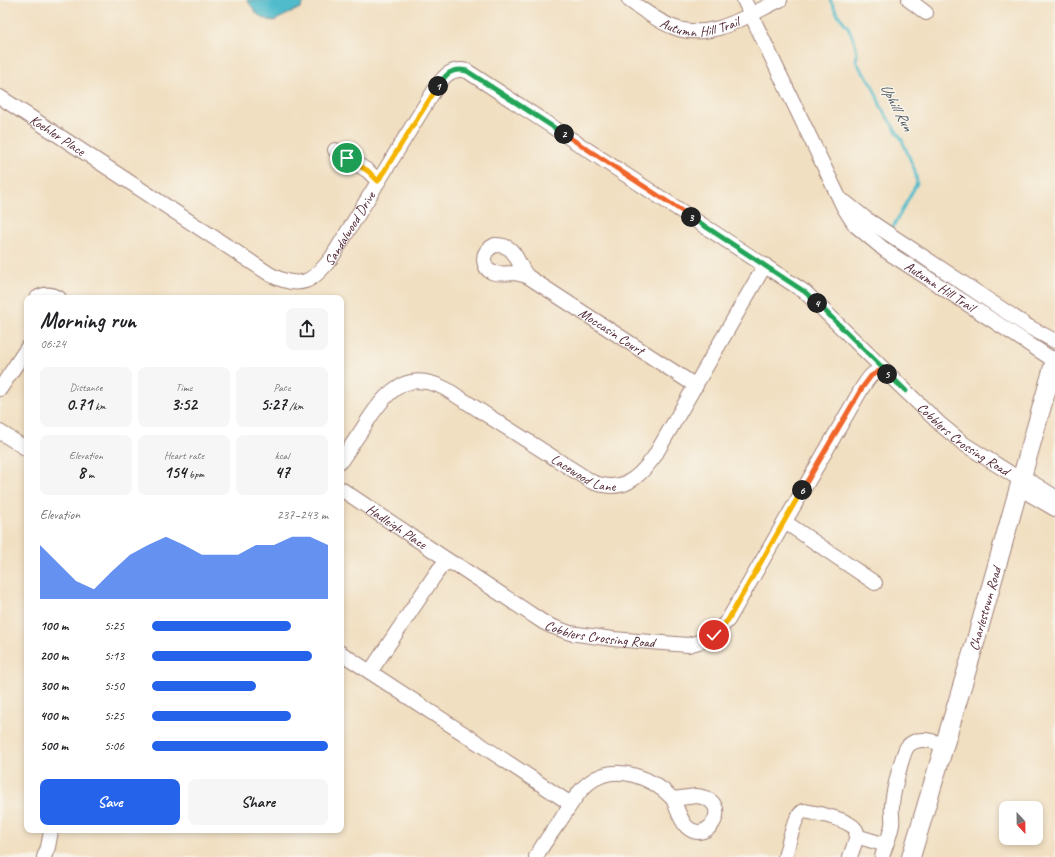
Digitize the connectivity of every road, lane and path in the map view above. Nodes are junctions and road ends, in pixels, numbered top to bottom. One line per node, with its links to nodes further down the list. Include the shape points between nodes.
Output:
1 (629, 0): 6 (street, Autumn Hill Trail, via 664,23 687,31 711,31)
2 (744, 0): 6 (street, Autumn Hill Trail)
3 (780, 0): 6 (street)
4 (910, 0): 5 (street)
5 (926, 13)
6 (750, 14): 11 (street, Autumn Hill Trail)
7 (0, 97): 9 (street, Koehler Place)
8 (335, 150): 10 (street, via 368,171)
9 (116, 172): 10 (street, Sandalwood Drive, via 271,275 289,283 306,281 320,272 332,257)
10 (378, 181): 12 (street, Sandalwood Drive, via 443,79 448,73 460,69 500,92)
11 (839, 198): 14 (street, Autumn Hill Trail, via 1029,327); 16 (street, Autumn Hill Trail, via 855,225 886,251)
12 (765, 265): 18 (street, Lacewood Lane); 20 (street, Sandalwood Drive, via 814,300)
13 (527, 276): 18 (street, Moccasin Court)
14 (1055, 341)
15 (24, 353): 19 (street)
16 (1055, 360): 17 (main road, Charlestown Road)
17 (1052, 380): 24 (main road, Charlestown Road)
18 (696, 386): 23 (street, Lacewood Lane, via 648,466 632,481 613,487 602,486 583,477 446,389 420,381 402,384 387,395)
19 (0, 389)
20 (906, 391): 24 (street, Cobblers Crossing Road, via 964,444); 28 (street, Cobblers Crossing Road, via 884,372 879,371 871,376 854,400)
21 (0, 432): 22 (street)
22 (24, 448)
23 (344, 456)
24 (1021, 482): 26 (street); 27 (street); 33 (main road, Charlestown Road)
25 (344, 491): 29 (street, Hadleigh Place)
26 (1055, 497)
27 (1055, 509)
28 (784, 522): 29 (street, Cobblers Crossing Road, via 724,624 706,640 688,645 613,639 561,630 543,622); 30 (street)
29 (452, 563): 32 (street, via 447,562 440,568)
30 (875, 583)
31 (344, 656): 32 (street)
32 (370, 672): 35 (street)
33 (944, 745): 38 (street, via 922,740 908,747 903,757 892,802 892,823); 43 (main road, Charlestown Road)
34 (673, 799): 35 (street, via 649,782 634,775 616,772 589,782)
35 (571, 804): 40 (street)
36 (51, 833): 39 (street)
37 (856, 836): 38 (street); 41 (street, via 854,827 842,820 817,813 801,812); 42 (street)
38 (884, 851)
39 (44, 857)
40 (536, 857)
41 (785, 857)
42 (850, 857)
43 (911, 857)

